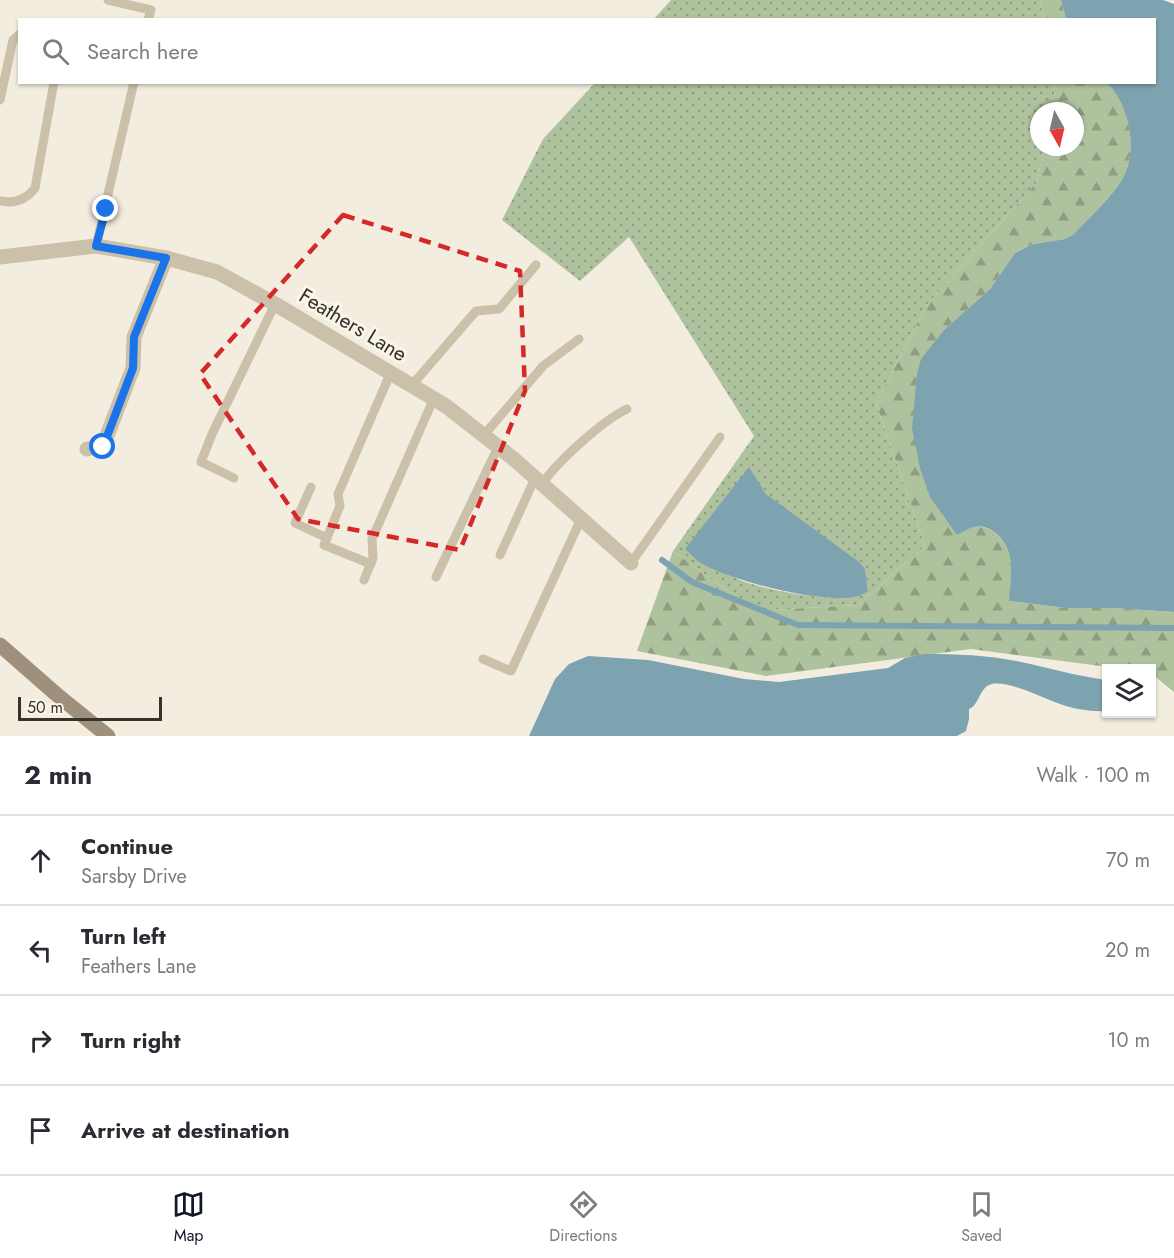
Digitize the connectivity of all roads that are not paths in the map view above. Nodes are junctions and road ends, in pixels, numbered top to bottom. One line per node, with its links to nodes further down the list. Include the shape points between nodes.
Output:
1 (108, 0): 2 (lane, via 151,10)
2 (149, 18)
3 (18, 36): 6 (lane, via 13,40)
4 (54, 84): 7 (lane, via 35,188 29,197 11,204)
5 (134, 84): 8 (lane)
6 (0, 100)
7 (0, 201)
8 (96, 246): 9 (street, Feathers Lane); 10 (street, Feathers Lane)
9 (0, 256)
10 (166, 258): 12 (street, Feathers Lane, via 217,272); 21 (street, via 134,337 133,368 103,447)
11 (536, 265): 15 (lane, via 499,309 476,311)
12 (275, 304): 14 (street, Feathers Lane); 22 (lane, via 201,462)
13 (579, 339): 18 (lane, via 543,366)
14 (391, 372): 15 (street, Feathers Lane); 26 (lane, via 338,494 340,506)
15 (412, 385): 16 (street, Feathers Lane)
16 (434, 398): 18 (street, Feathers Lane); 29 (lane, via 372,539)
17 (627, 409): 23 (lane, via 612,416)
18 (484, 435): 20 (street, Feathers Lane)
19 (720, 437): 28 (lane)
20 (498, 447): 23 (street, Feathers Lane); 30 (lane)
21 (87, 449)
22 (234, 478)
23 (539, 481): 25 (street, Feathers Lane); 27 (lane)
24 (311, 488): 26 (lane, via 295,523)
25 (581, 519): 28 (street, Feathers Lane); 33 (lane, via 511,671)
26 (327, 538): 29 (lane, via 324,545)
27 (500, 555)
28 (631, 563)
29 (371, 564): 31 (lane)
30 (436, 577)
31 (364, 580)
32 (0, 645): 34 (main road)
33 (483, 658)
34 (108, 736)

